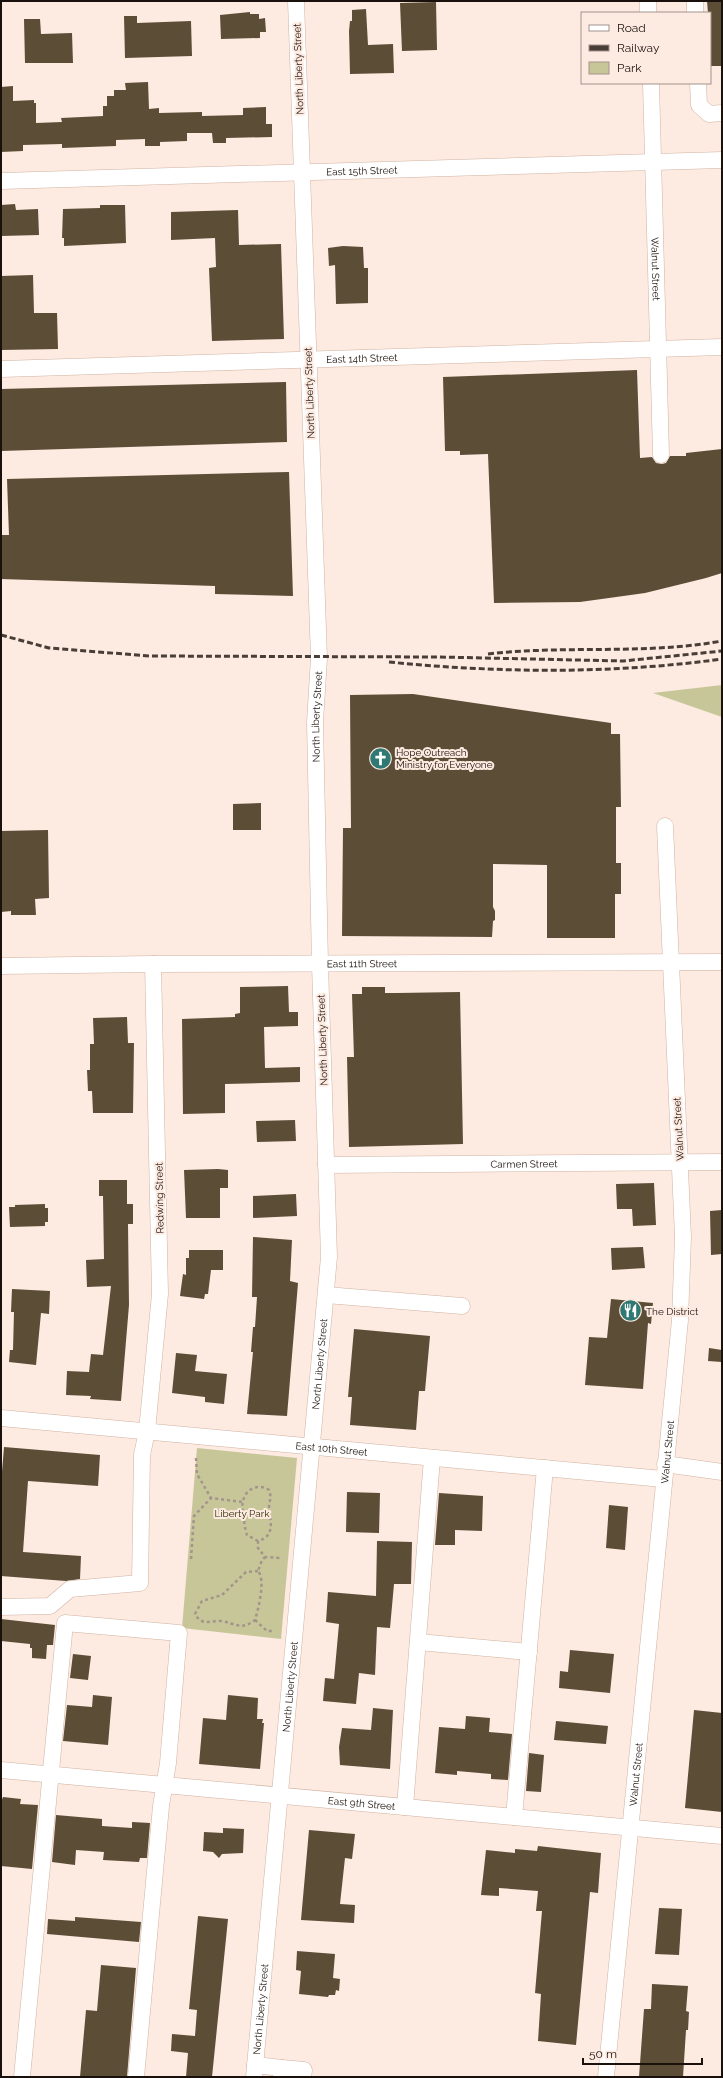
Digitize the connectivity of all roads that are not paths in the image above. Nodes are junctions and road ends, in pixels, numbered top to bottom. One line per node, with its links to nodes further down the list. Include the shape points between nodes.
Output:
1 (296, 1): 11 (street, North Liberty Street)
2 (648, 1): 4 (street)
3 (694, 1): 5 (street)
4 (648, 12)
5 (695, 12)
6 (651, 84): 10 (street, Walnut Street)
7 (698, 84): 8 (street, via 699,104 710,114)
8 (722, 113)
9 (722, 160): 10 (street, East 15th Street)
10 (653, 162): 11 (street, East 15th Street); 14 (street, Walnut Street)
11 (302, 172): 12 (street, East 15th Street); 15 (street, North Liberty Street)
12 (1, 181)
13 (722, 347): 14 (street, East 14th Street)
14 (660, 349): 15 (street, East 14th Street); 17 (street, Walnut Street)
15 (308, 360): 16 (street, East 14th Street); 21 (street, North Liberty Street, via 319,658 315,722)
16 (1, 369)
17 (661, 455)
18 (665, 826): 22 (street, Walnut Street)
19 (722, 962): 22 (street, East 11th Street)
20 (153, 964): 21 (street, East 11th Street); 23 (street, East 11th Street); 30 (street, Redwing Street, via 160,1294)
21 (320, 964): 22 (street, East 11th Street, via 618,961); 26 (street, North Liberty Street)
22 (670, 964): 25 (street, Walnut Street)
23 (1, 966)
24 (722, 1162): 25 (street, Carmen Street)
25 (679, 1163): 26 (street, Carmen Street); 34 (street, Walnut Street, via 683,1237 680,1320)
26 (326, 1165): 27 (street, North Liberty Street, via 330,1239)
27 (326, 1295): 28 (street); 31 (street, North Liberty Street)
28 (462, 1306)
29 (1, 1418): 30 (street, East 10th Street)
30 (147, 1431): 31 (street, East 10th Street); 36 (street, Redwing Street, via 142,1455 140,1583 70,1589 50,1606)
31 (313, 1447): 32 (street, East 10th Street); 42 (street, North Liberty Street)
32 (432, 1458): 33 (street, East 10th Street); 37 (street)
33 (545, 1468): 34 (street, East 10th Street); 38 (street)
34 (664, 1472): 35 (street, East 10th Street); 45 (street, Walnut Street)
35 (722, 1472)
36 (1, 1606)
37 (418, 1642): 38 (street); 43 (street)
38 (529, 1652): 44 (street)
39 (1, 1770): 40 (street, East 9th Street)
40 (50, 1774): 41 (street, East 9th Street); 41 (street, via 65,1623 179,1633 168,1763); 49 (street)
41 (163, 1785): 42 (street, East 9th Street); 50 (street)
42 (280, 1796): 43 (street, East 9th Street); 47 (street, North Liberty Street)
43 (405, 1807): 44 (street, East 9th Street)
44 (514, 1817): 45 (street, East 9th Street)
45 (630, 1828): 46 (street, East 9th Street); 52 (street, Walnut Street)
46 (722, 1836)
47 (254, 2071): 48 (street)
48 (281, 2072): 51 (street, via 304,2070)
49 (22, 2077)
50 (136, 2077)
51 (303, 2077)
52 (606, 2077)

